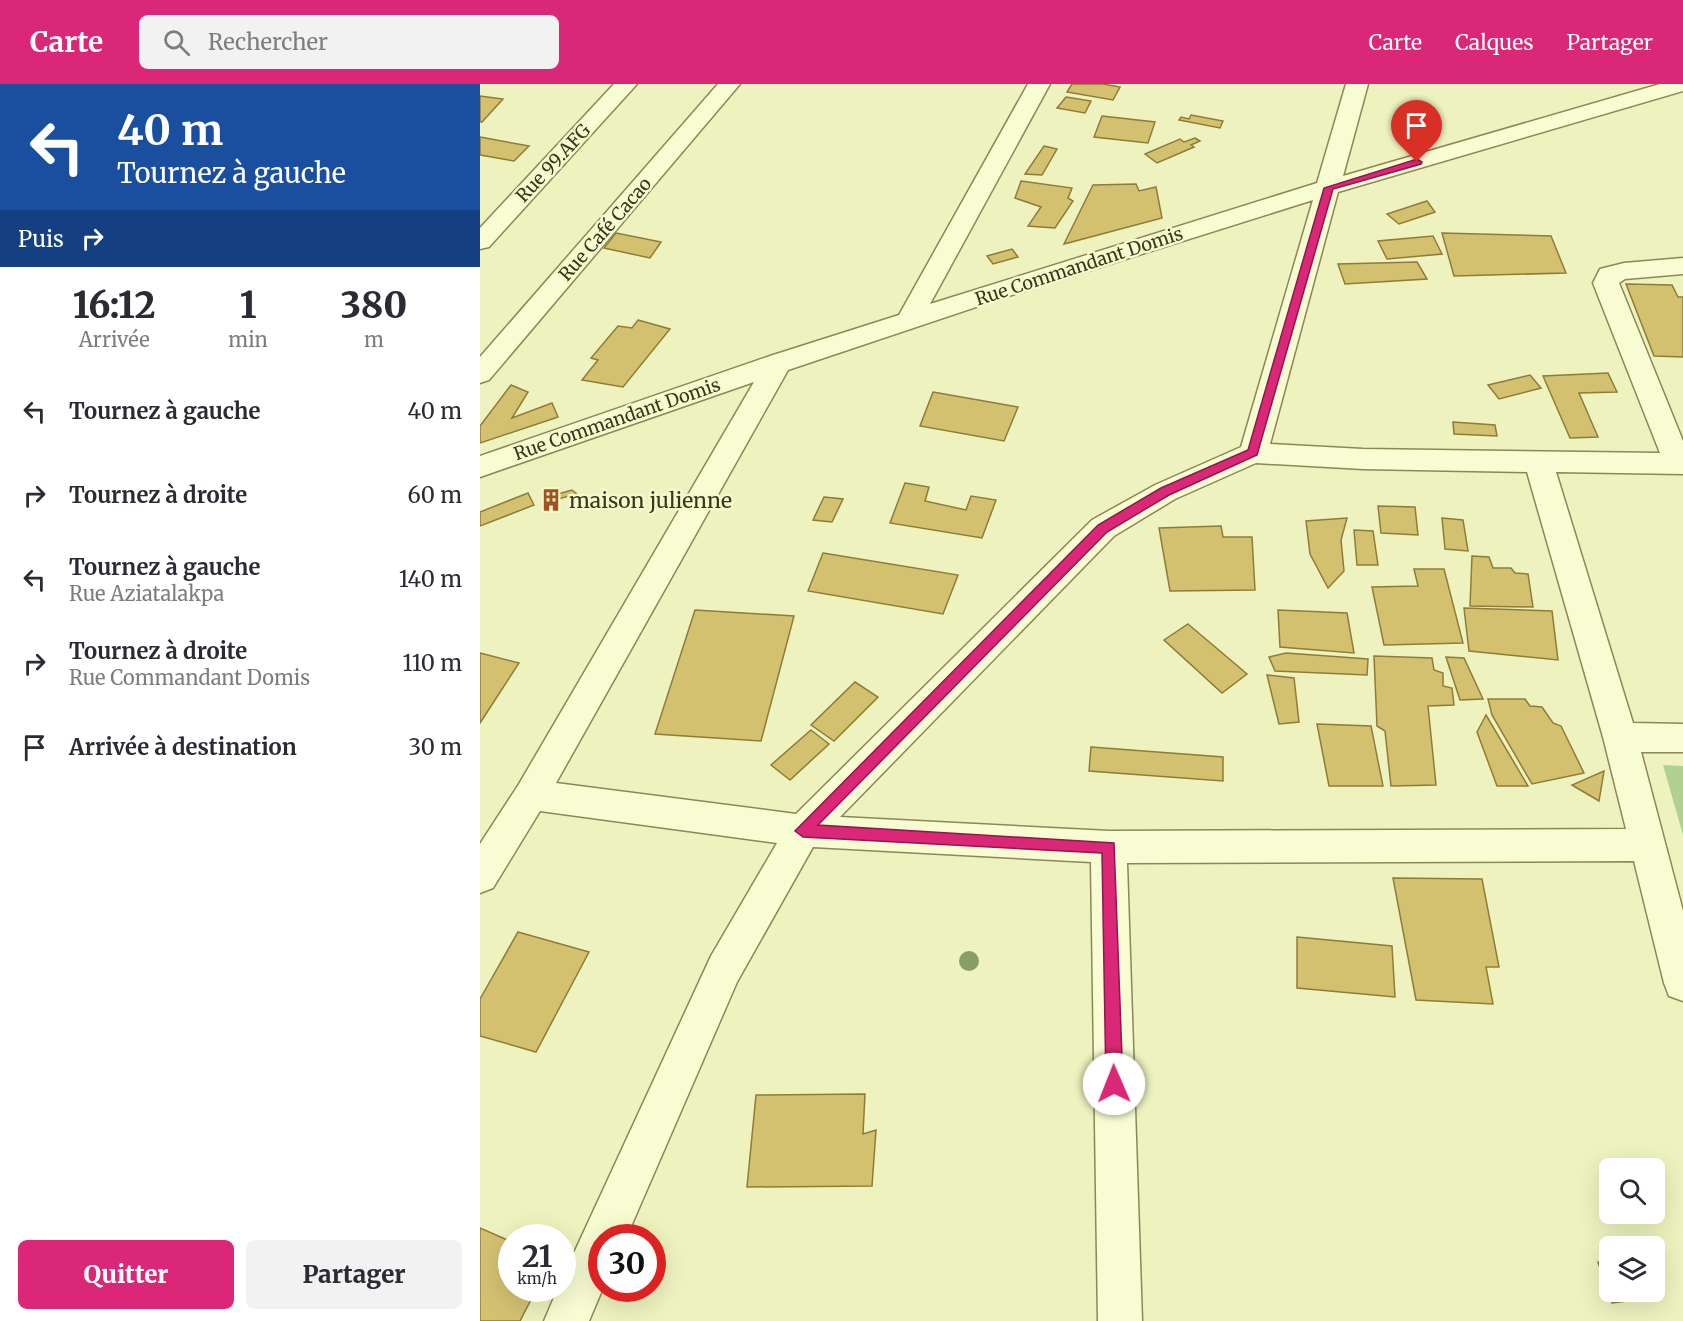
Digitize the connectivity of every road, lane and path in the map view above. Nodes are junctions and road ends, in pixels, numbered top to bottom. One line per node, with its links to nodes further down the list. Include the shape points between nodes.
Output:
1 (626, 84): 7 (street, Rue 99.AFG)
2 (729, 84): 11 (street, Rue Café Cacao)
3 (1040, 84): 9 (street)
4 (1357, 84): 6 (street)
5 (1668, 86): 6 (street, Rue Commandant Domis)
6 (1329, 188): 9 (street, Rue Commandant Domis); 12 (street)
7 (480, 242)
8 (1683, 266): 14 (street, via 1624,270 1609,275 1606,283)
9 (909, 320): 10 (street, Rue Commandant Domis)
10 (779, 362): 15 (street, Rue Commandant Domis); 18 (street)
11 (480, 374)
12 (1253, 453): 13 (street); 19 (street, via 1165,492 1103,528)
13 (1539, 463): 14 (street); 16 (street)
14 (1680, 464)
15 (480, 467)
16 (1620, 737): 17 (street); 20 (street)
17 (1683, 738)
18 (531, 795): 19 (street); 22 (street)
19 (803, 831): 21 (street); 24 (street, via 724,969)
20 (1648, 845): 21 (street); 23 (street)
21 (1109, 847): 27 (street)
22 (480, 876)
23 (1683, 983)
24 (609, 1224)
25 (588, 1273): 26 (street)
26 (566, 1321)
27 (1120, 1321)

